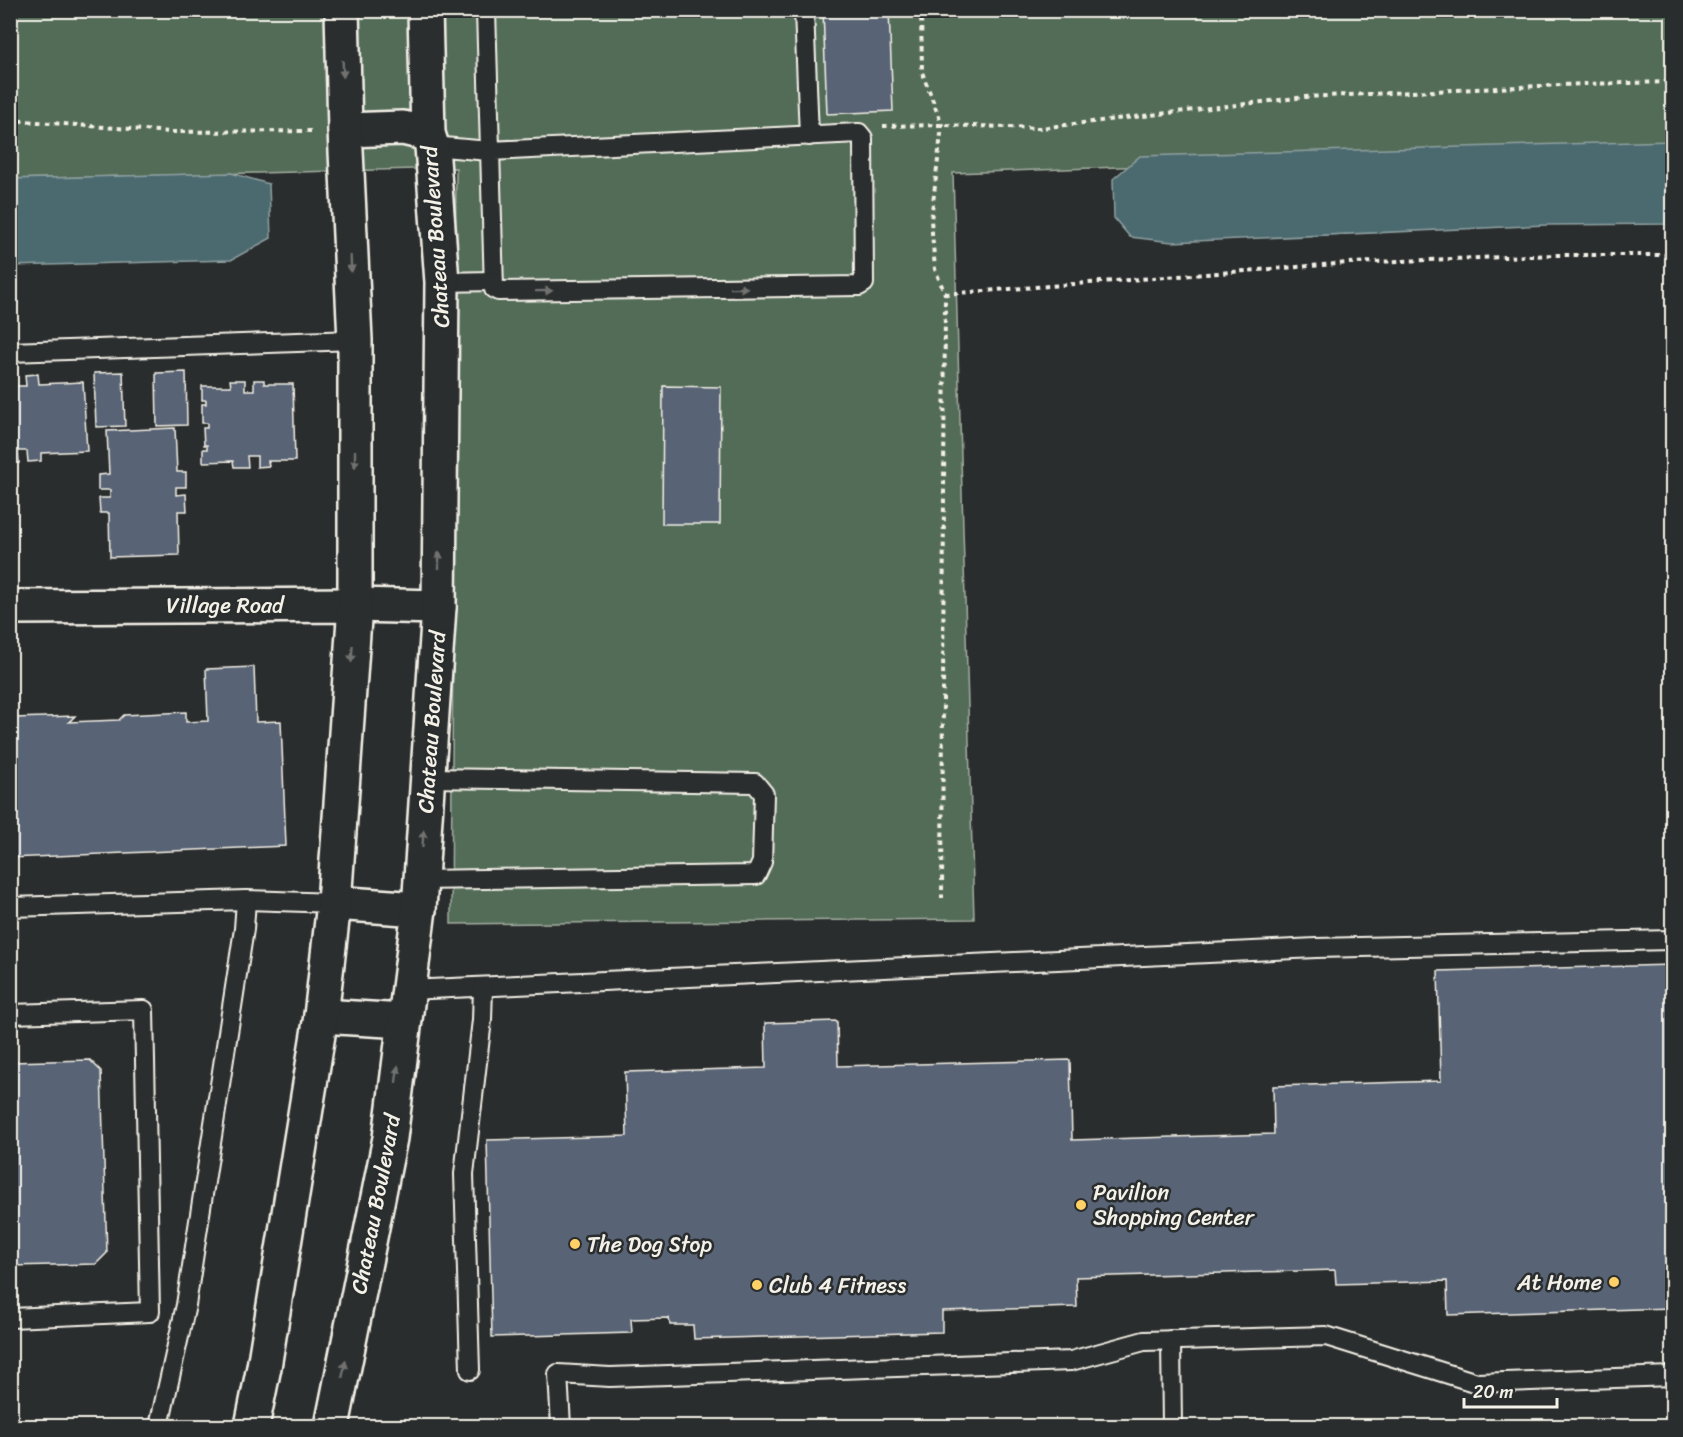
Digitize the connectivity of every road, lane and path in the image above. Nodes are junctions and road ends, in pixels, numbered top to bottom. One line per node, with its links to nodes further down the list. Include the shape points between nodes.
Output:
1 (342, 10): 10 (street, one-way to 10)
2 (425, 10): 12 (street, Chateau Boulevard)
3 (486, 10): 13 (lane)
4 (804, 10): 11 (lane)
5 (921, 10): 8 (path, via 922,72)
6 (1672, 82): 8 (path, via 1305,97 1040,128)
7 (10, 120): 10 (path, via 170,132)
8 (942, 125): 9 (path); 17 (path, via 931,220 935,269)
9 (875, 126)
10 (345, 130): 12 (street, via 403,128); 18 (street, one-way to 18)
11 (809, 136): 13 (lane); 15 (lane, one-way to 11, via 498,291 859,286 864,283 863,138 859,133)
12 (430, 140): 13 (lane); 16 (street, Chateau Boulevard)
13 (489, 151): 15 (lane)
14 (1672, 255): 17 (path, via 1349,263)
15 (494, 281): 16 (lane)
16 (442, 282): 22 (street, Chateau Boulevard, one-way to 16)
17 (945, 294): 25 (path)
18 (355, 340): 19 (lane); 20 (street, one-way to 20)
19 (10, 352)
20 (355, 605): 21 (street, Village Road); 22 (street, Village Road); 27 (street, one-way to 27)
21 (10, 607)
22 (439, 607): 23 (street, Chateau Boulevard)
23 (428, 778): 24 (street, Chateau Boulevard, one-way to 23); 24 (lane, via 755,783 764,794 762,861 756,875)
24 (420, 895): 27 (street); 31 (street, Chateau Boulevard)
25 (942, 898)
26 (246, 900): 27 (lane); 28 (lane); 38 (lane, via 186,1305)
27 (334, 903): 33 (street)
28 (10, 907)
29 (1672, 940): 30 (lane, via 1304,948)
30 (483, 987): 31 (lane); 36 (lane, via 464,1174)
31 (406, 1005): 33 (street); 40 (street, Chateau Boulevard, one-way to 31, via 390,1138)
32 (10, 1014): 34 (lane, via 144,1010 150,1312)
33 (321, 1016): 39 (street)
34 (10, 1318)
35 (1171, 1340): 37 (lane, via 1326,1336 1477,1383); 41 (lane, via 1144,1341 1071,1361 610,1377 558,1374); 42 (lane)
36 (470, 1370)
37 (1672, 1376)
38 (159, 1426)
39 (252, 1426)
40 (332, 1426)
41 (561, 1426)
42 (1172, 1426)

